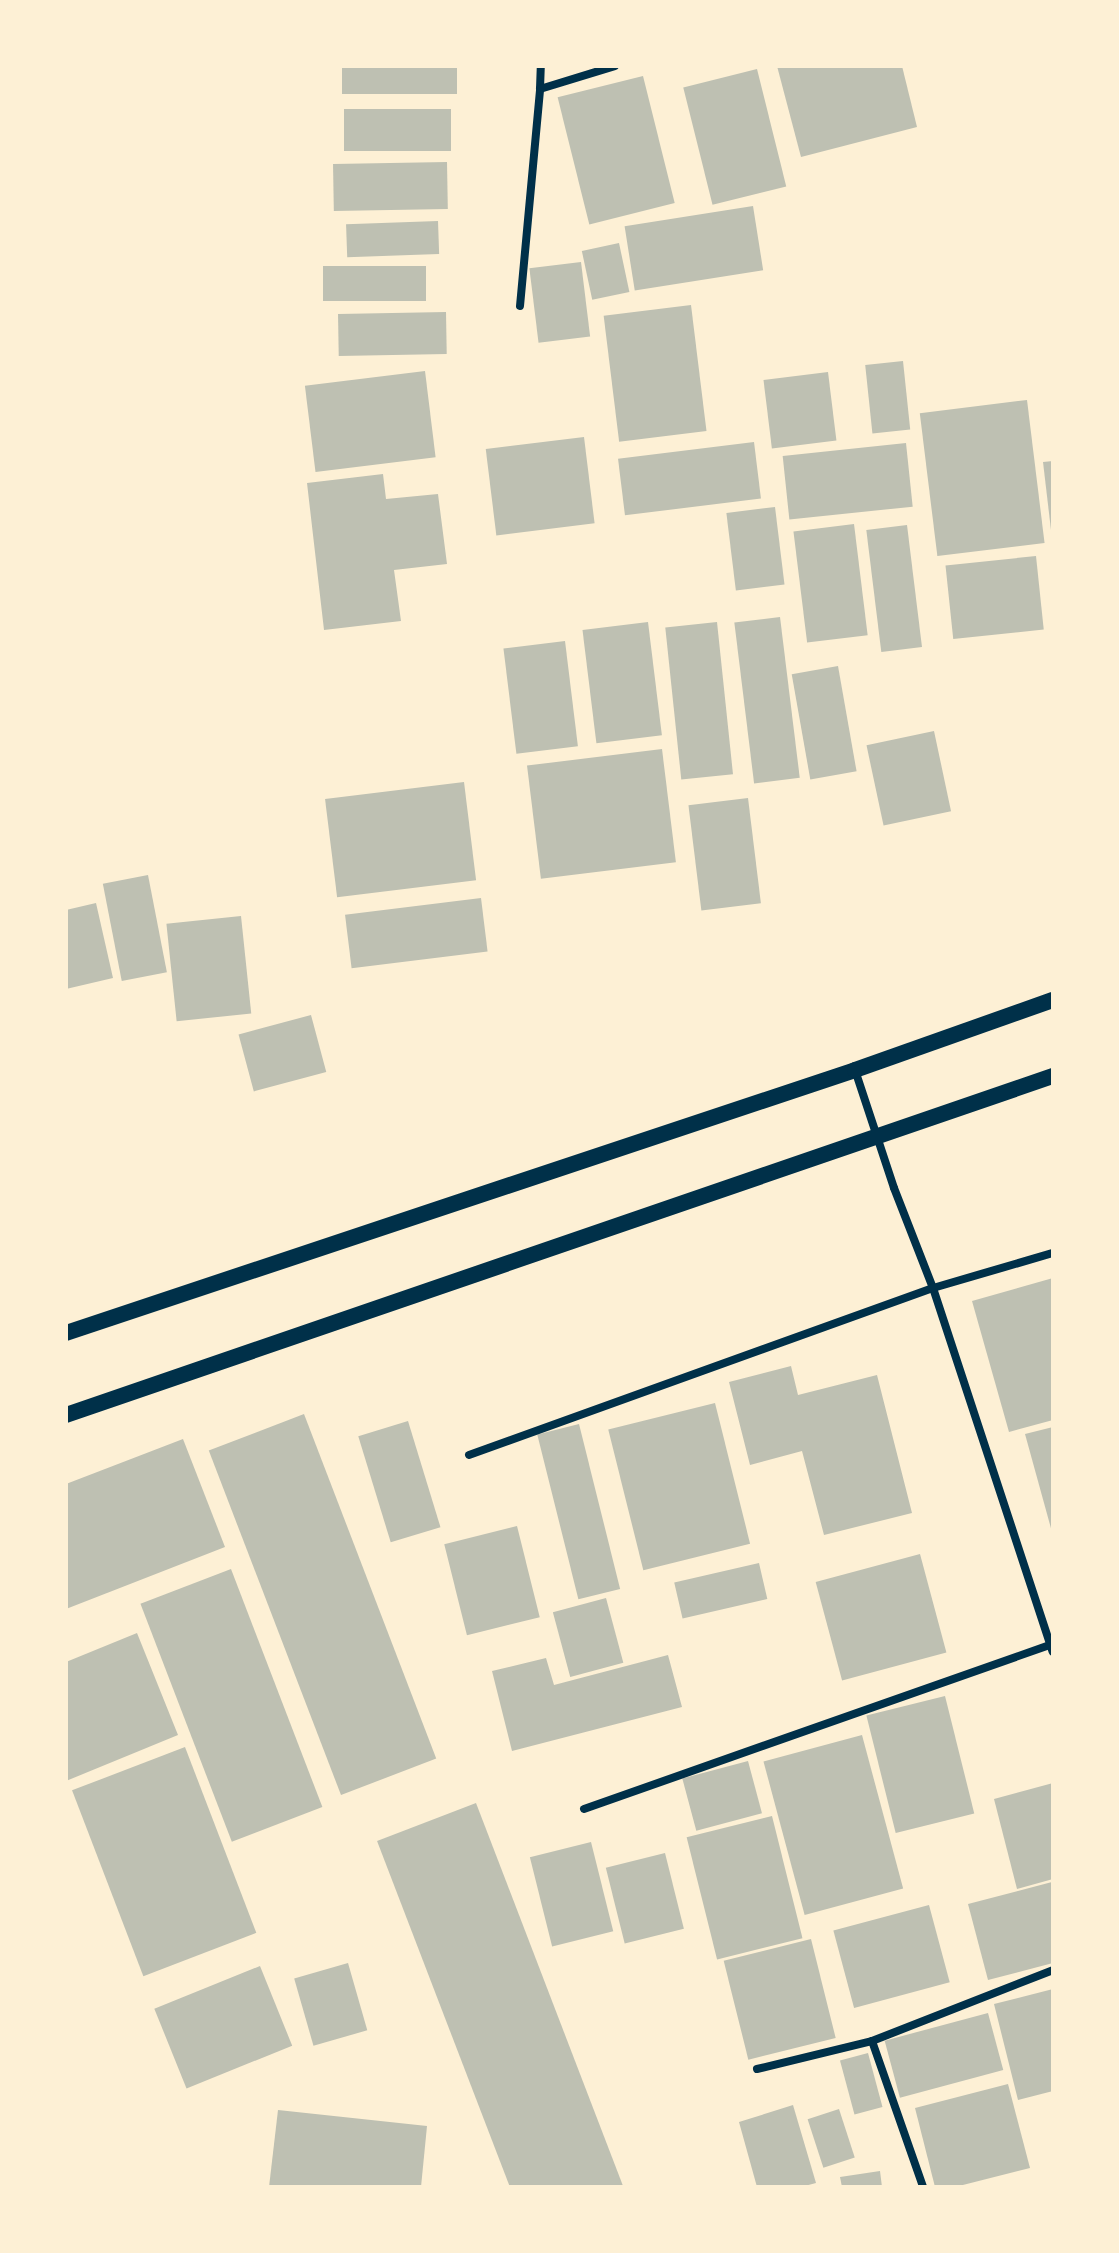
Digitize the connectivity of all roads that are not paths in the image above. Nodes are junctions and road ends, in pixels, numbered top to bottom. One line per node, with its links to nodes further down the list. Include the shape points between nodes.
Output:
1 (541, 66): 3 (street)
2 (615, 66): 3 (street)
3 (540, 89): 4 (street)
4 (520, 306)
5 (1053, 1000): 6 (main road)
6 (855, 1070): 8 (street); 11 (main road)
7 (1053, 1076): 8 (main road)
8 (877, 1139): 10 (street); 12 (main road)
9 (1053, 1253): 10 (street)
10 (933, 1288): 13 (street); 14 (street)
11 (66, 1333)
12 (66, 1415)
13 (469, 1455)
14 (1052, 1647): 15 (street)
15 (584, 1809)
16 (1053, 1970): 17 (street)
17 (872, 2041): 18 (street); 19 (street)
18 (757, 2069)
19 (923, 2187)

